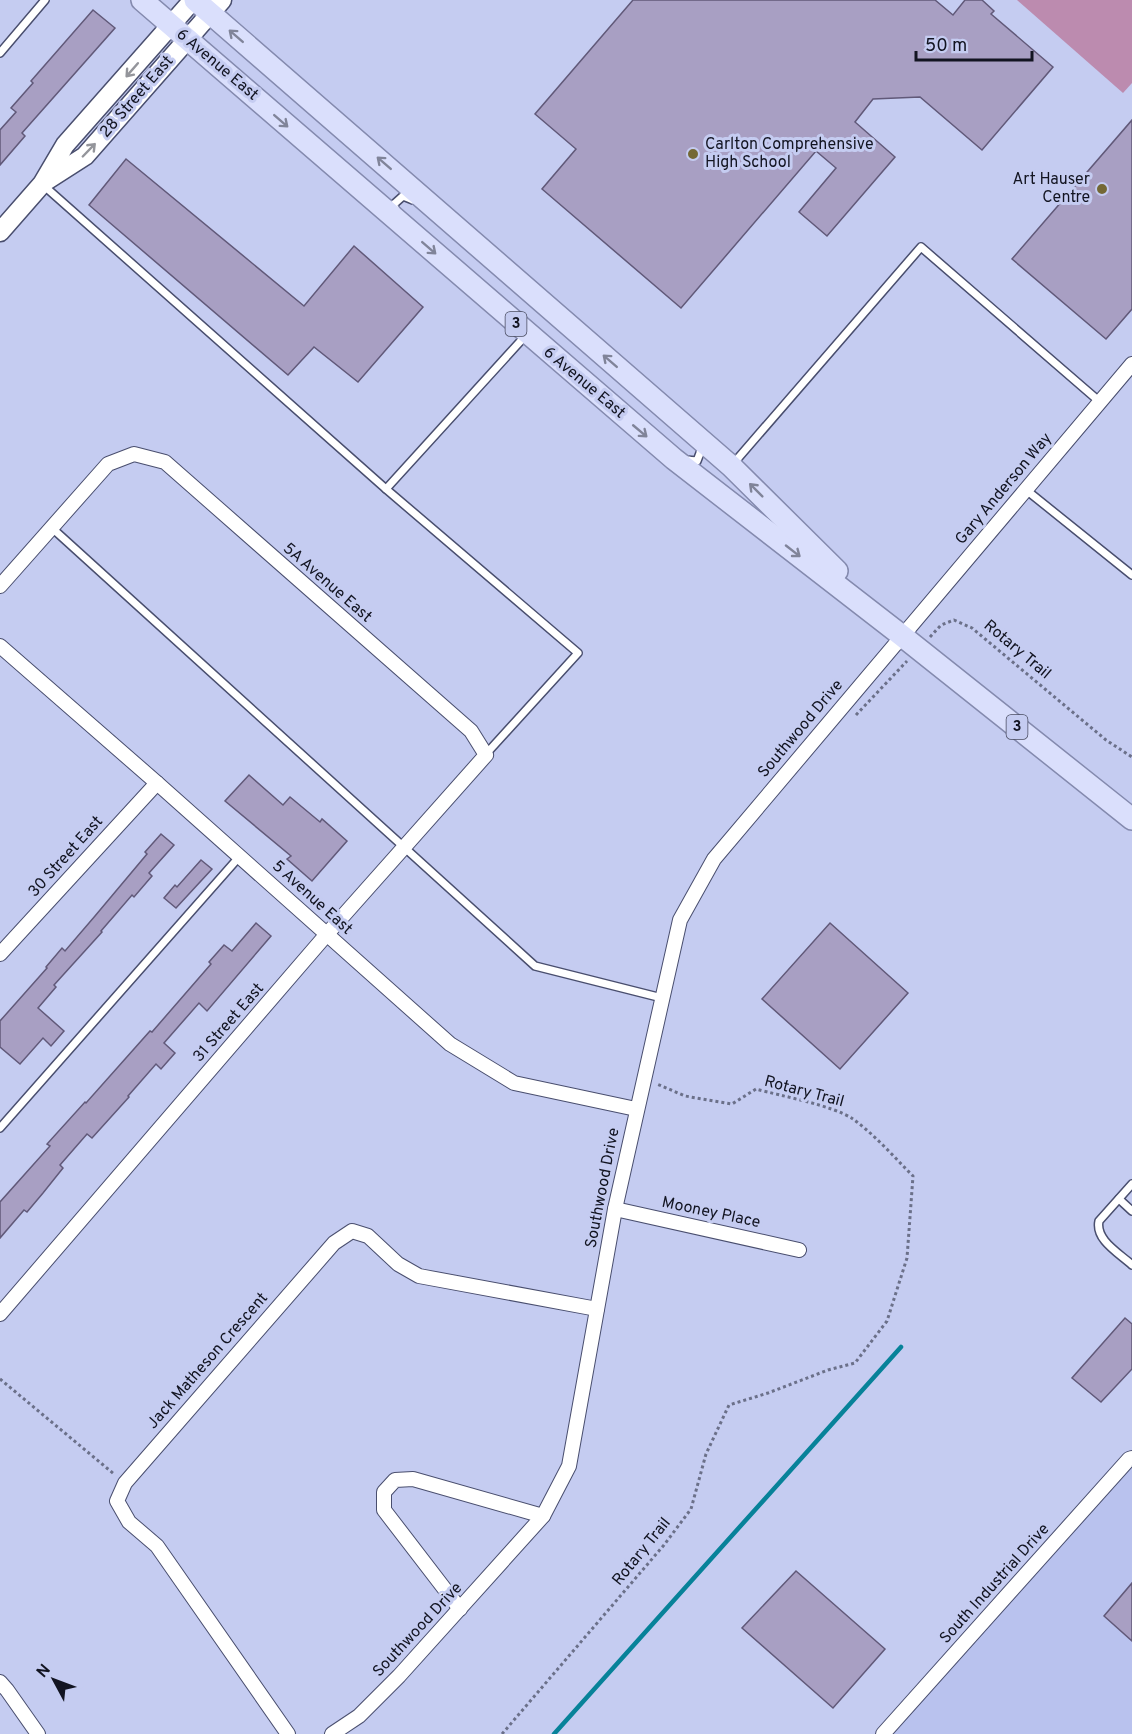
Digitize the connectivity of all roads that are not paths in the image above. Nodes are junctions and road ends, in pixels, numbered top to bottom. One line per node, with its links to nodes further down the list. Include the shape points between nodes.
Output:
1 (45, 0): 6 (lane)
2 (142, 0): 4 (main road, 6 Avenue East / 3)
3 (205, 3): 4 (street, 28 Street East); 5 (street, 28 Street East); 8 (main road, 6 Avenue East / 3, one-way to 3)
4 (171, 26): 5 (main road, 6 Avenue East / 3); 7 (street, 28 Street East, one-way to 7, via 65,145)
5 (187, 40): 7 (street, 28 Street East, one-way to 5, via 85,156); 9 (main road, 6 Avenue East / 3, one-way to 9)
6 (0, 53)
7 (42, 184): 10 (street, 28 Street East); 17 (lane)
8 (435, 208): 9 (lane, via 403,196 393,205); 14 (main road, 6 Avenue East / 3, one-way to 8)
9 (406, 228): 11 (main road, 6 Avenue East / 3, one-way to 11)
10 (0, 232)
11 (527, 334): 15 (main road, 6 Avenue East / 3, one-way to 15); 17 (lane)
12 (1132, 364): 13 (street, Gary Anderson Way)
13 (1100, 402): 16 (lane, via 921,247); 18 (street, Gary Anderson Way)
14 (704, 442): 15 (lane, via 697,461); 16 (main road, 6 Avenue East / 3)
15 (674, 459): 22 (main road, 6 Avenue East / 3, one-way to 22)
16 (731, 466): 22 (main road, 6 Avenue East / 3, one-way to 16)
17 (386, 489): 24 (lane, via 578,653)
18 (1025, 489): 20 (lane); 22 (street, Gary Anderson Way)
19 (52, 528): 21 (street); 24 (street, 5A Avenue East, via 108,464 134,454 165,462 471,731); 27 (lane)
20 (1132, 575)
21 (0, 586)
22 (901, 635): 26 (main road, 6 Avenue East / 3); 31 (street, Southwood Drive, via 714,859 680,920)
23 (0, 646): 25 (street, 5 Avenue East)
24 (486, 754): 27 (street, 31 Street East)
25 (157, 783): 28 (street, 5 Avenue East); 30 (street, 30 Street East)
26 (1132, 819)
27 (405, 846): 29 (street, 31 Street East); 31 (lane, via 535,966)
28 (240, 856): 29 (street, 5 Avenue East); 33 (lane)
29 (327, 934): 32 (street, 5 Avenue East, via 450,1044 514,1083); 41 (street, 31 Street East)
30 (0, 954)
31 (662, 998): 32 (street, Southwood Drive)
32 (636, 1109): 36 (street, Southwood Drive)
33 (0, 1128)
34 (1132, 1184): 35 (lane)
35 (1119, 1199): 37 (lane); 39 (lane, via 1097,1228 1100,1237)
36 (615, 1209): 38 (street, Mooney Place); 40 (street, Southwood Drive)
37 (1132, 1211)
38 (799, 1250)
39 (1132, 1265)
40 (597, 1309): 43 (street, Southwood Drive, via 569,1466); 47 (street, Jack Matheson Crescent, via 419,1276 398,1264 368,1236 352,1231 334,1243 125,1483 117,1501 129,1522 157,1546)
41 (0, 1314)
42 (1132, 1458): 49 (street, South Industrial Drive)
43 (543, 1516): 44 (street, Southwood Drive); 44 (street, via 413,1479 395,1480 384,1492 384,1510)
44 (460, 1609): 48 (street, Southwood Drive, via 359,1716)
45 (0, 1682): 46 (street)
46 (38, 1734)
47 (288, 1734)
48 (332, 1734)
49 (883, 1734)

